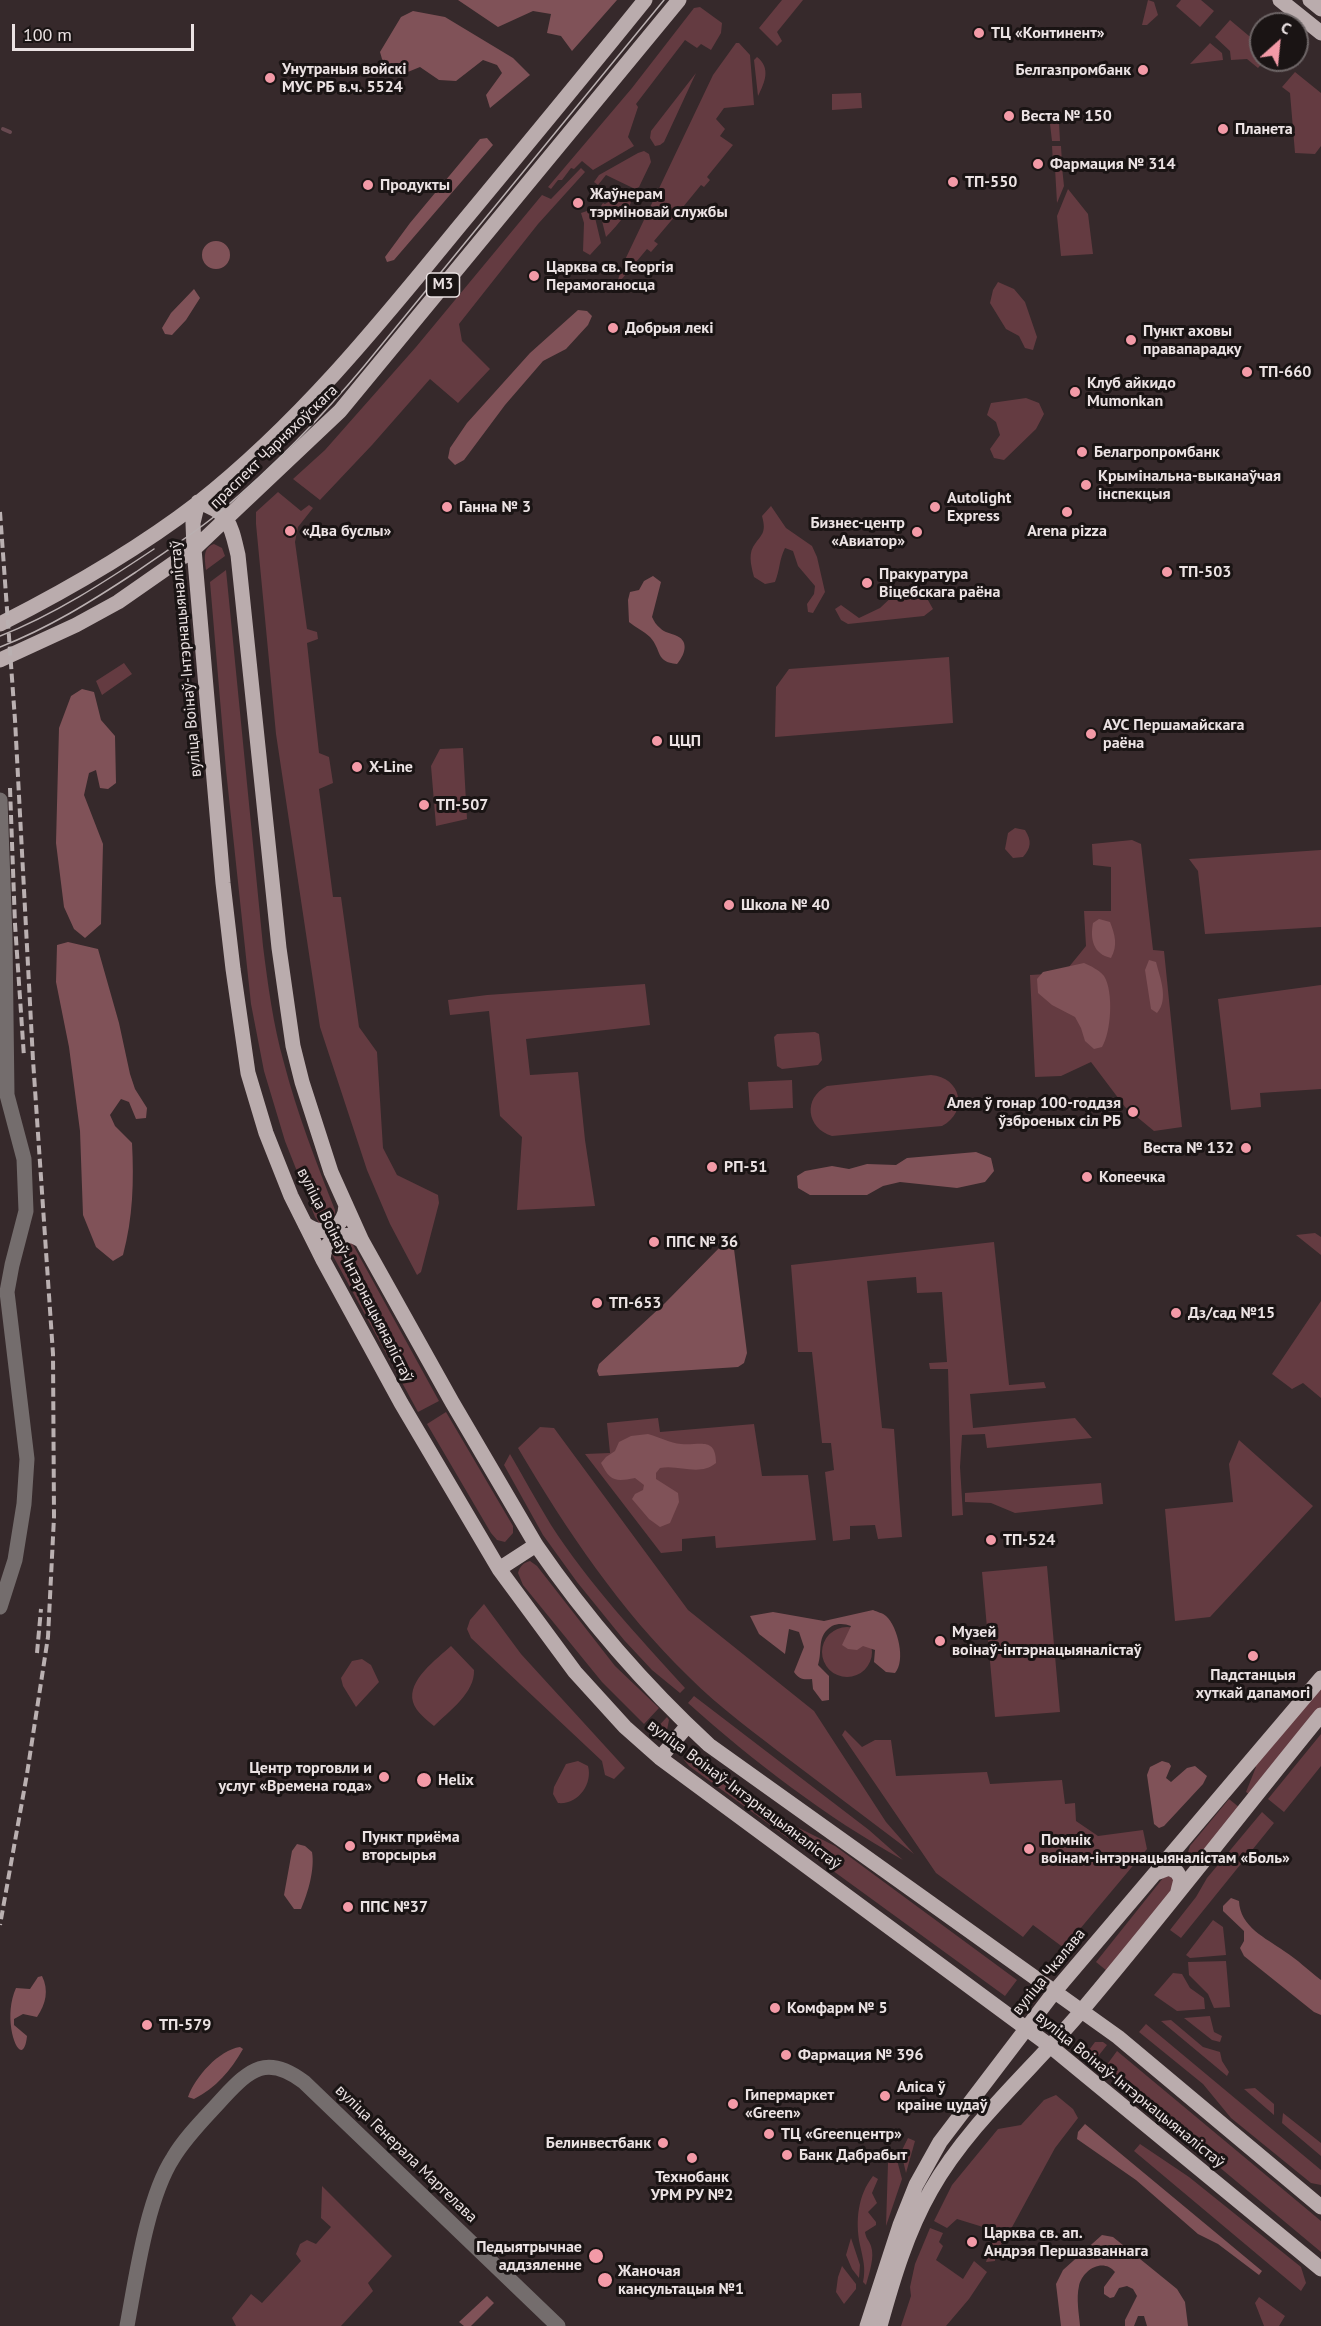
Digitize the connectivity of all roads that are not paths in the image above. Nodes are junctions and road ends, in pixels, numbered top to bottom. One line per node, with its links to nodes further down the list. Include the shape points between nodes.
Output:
1 (645, 0): 7 (main road, праспект Чарняхоўскага / М3, via 371,334 304,409)
2 (679, 0): 8 (main road, праспект Чарняхоўскага / М3, via 340,411)
3 (1280, 0): 6 (main road)
4 (1310, 0): 5 (main road)
5 (1321, 9)
6 (1321, 33)
7 (198, 502): 8 (main road, via 214,507); 9 (main road, вуліца Воінаў-Інтэрнацыяналістаў, via 193,523); 10 (main road, праспект Чарняхоўскага / М3, via 138,546 70,588)
8 (227, 518): 9 (main road, праспект Чарняхоўскага / М3); 13 (main road, вуліца Воінаў-Інтэрнацыяналістаў, via 241,578 279,948 293,1047 331,1172)
9 (194, 549): 11 (main road, праспект Чарняхоўскага / М3, via 118,602); 14 (main road, вуліца Воінаў-Інтэрнацыяналістаў, via 223,883 248,1072 266,1133)
10 (0, 624)
11 (0, 660)
12 (0, 800): 19 (street, via 7,1095 24,1159 26,1211 7,1292 27,1459 15,1560)
13 (346, 1205): 14 (main road, via 341,1222 331,1230 315,1230); 15 (main road, вуліца Воінаў-Інтэрнацыяналістаў)
14 (305, 1224): 16 (main road, вуліца Воінаў-Інтэрнацыяналістаў)
15 (362, 1241): 16 (main road, via 347,1235 337,1237 328,1244); 17 (main road, вуліца Воінаў-Інтэрнацыяналістаў)
16 (323, 1260): 18 (main road, вуліца Воінаў-Інтэрнацыяналістаў)
17 (536, 1545): 18 (main road); 22 (main road, вуліца Воінаў-Інтэрнацыяналістаў, via 620,1656)
18 (499, 1569): 23 (main road, вуліца Воінаў-Інтэрнацыяналістаў, via 575,1672)
19 (0, 1607)
20 (1321, 1678): 24 (main road, вуліца Чкалава)
21 (1321, 1715): 25 (main road)
22 (688, 1725): 23 (main road); 28 (main road, вуліца Воінаў-Інтэрнацыяналістаў, via 709,1745 800,1811)
23 (660, 1758): 30 (main road, вуліца Воінаў-Інтэрнацыяналістаў)
24 (1184, 1840): 25 (main road, via 1180,1851 1186,1861 1194,1864); 26 (main road, вуліца Чкалава)
25 (1206, 1857): 27 (main road)
26 (1156, 1873): 27 (main road, via 1169,1868 1177,1872 1181,1879); 28 (main road, вуліца Чкалава)
27 (1178, 1891): 29 (main road)
28 (1055, 1991): 29 (main road, вуліца Воінаў-Інтэрнацыяналістаў); 30 (main road, вуліца Чкалава)
29 (1082, 2011): 31 (main road); 32 (main road, вуліца Воінаў-Інтэрнацыяналістаў)
30 (1026, 2029): 31 (main road, вуліца Воінаў-Інтэрнацыяналістаў); 36 (main road, вуліца Чкалава, via 940,2142 916,2185)
31 (1050, 2046): 33 (main road, вуліца Воінаў-Інтэрнацыяналістаў); 37 (main road, via 960,2148 931,2190 911,2229)
32 (1321, 2207)
33 (1321, 2269)
34 (126, 2326): 35 (street, вуліца Генерала Маргелава, via 153,2207 172,2158 240,2080 257,2068 293,2073 304,2082)
35 (558, 2326)
36 (867, 2326)
37 (880, 2326)

